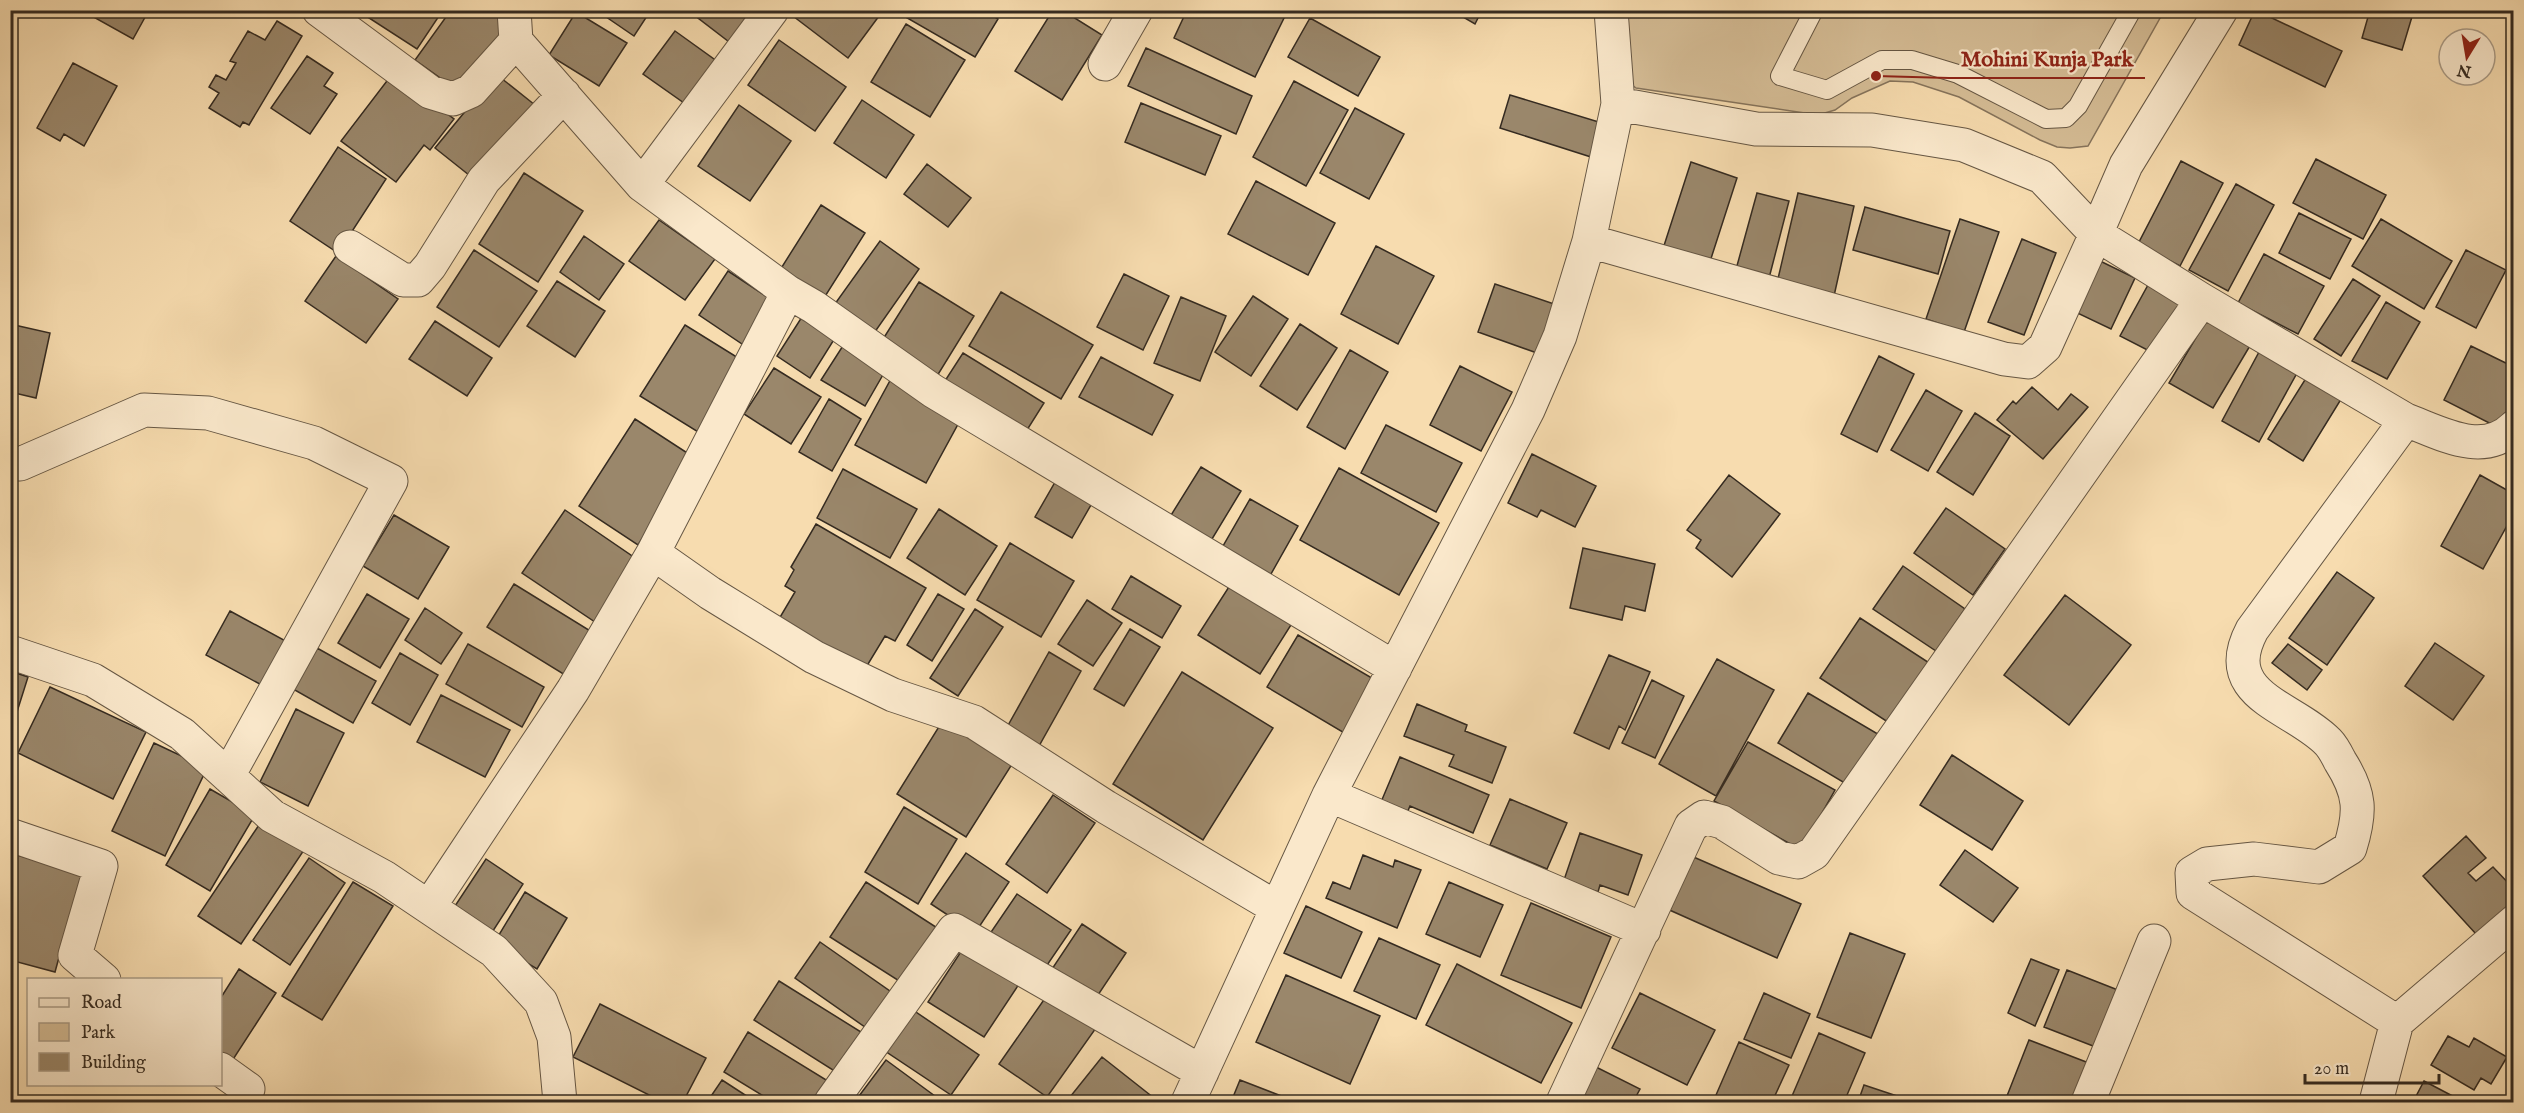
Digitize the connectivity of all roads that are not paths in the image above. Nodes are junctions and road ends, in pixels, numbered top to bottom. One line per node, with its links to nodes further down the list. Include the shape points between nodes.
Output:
1 (319, 10): 8 (street, via 430,92 453,99 471,91)
2 (772, 10): 12 (street)
3 (1137, 10): 9 (street)
4 (1611, 10): 11 (street)
5 (1814, 10): 6 (lane, via 1780,76 1827,90 1882,60 1912,60 1958,74 2046,119 2066,118 2078,106)
6 (2132, 10)
7 (2221, 10): 13 (street, via 2126,165)
8 (515, 26): 10 (street)
9 (1105, 64)
10 (564, 95): 12 (street); 15 (street, via 484,180 418,280 403,280)
11 (1618, 104): 13 (street, via 1756,129 1872,130 1964,144 2042,177); 14 (street)
12 (642, 185): 16 (street)
13 (2096, 234): 14 (street, via 2045,347 2028,362 2004,359); 17 (street)
14 (1589, 241): 23 (street, via 1560,336 1528,410)
15 (350, 247)
16 (788, 292): 21 (street); 23 (street, via 933,391)
17 (2202, 300): 18 (street); 30 (street, via 1814,853 1798,862 1779,858 1722,822 1704,817 1691,826)
18 (2406, 420): 19 (street, via 2464,441 2486,443 2505,436); 33 (street, via 2243,647 2242,667 2251,687 2328,742 2349,775 2357,795 2359,819 2350,848 2319,867 2254,859 2207,864 2192,873 2193,893)
19 (2514, 427)
20 (10, 463): 24 (street, via 20,464 144,410 208,413 314,443 391,481)
21 (653, 553): 27 (street, via 573,690); 28 (street, via 814,657 893,695 974,722 1106,807)
22 (10, 652): 24 (street, via 93,680 182,734)
23 (1395, 668): 25 (street)
24 (228, 776): 27 (street, via 272,816 384,877)
25 (1329, 795): 28 (street); 30 (street)
26 (10, 835): 32 (street, via 101,866 75,955)
27 (429, 907): 37 (street, via 494,951 541,1002 554,1037)
28 (1277, 908): 35 (street)
29 (2514, 922): 33 (street)
30 (1644, 930): 40 (street)
31 (2154, 941): 41 (street)
32 (102, 978)
33 (2397, 1023): 42 (street)
34 (222, 1070): 36 (street)
35 (1202, 1072): 38 (street, via 954,930); 39 (street)
36 (248, 1089)
37 (561, 1102)
38 (831, 1102)
39 (1188, 1102)
40 (1563, 1102)
41 (2088, 1102)
42 (2376, 1102)

